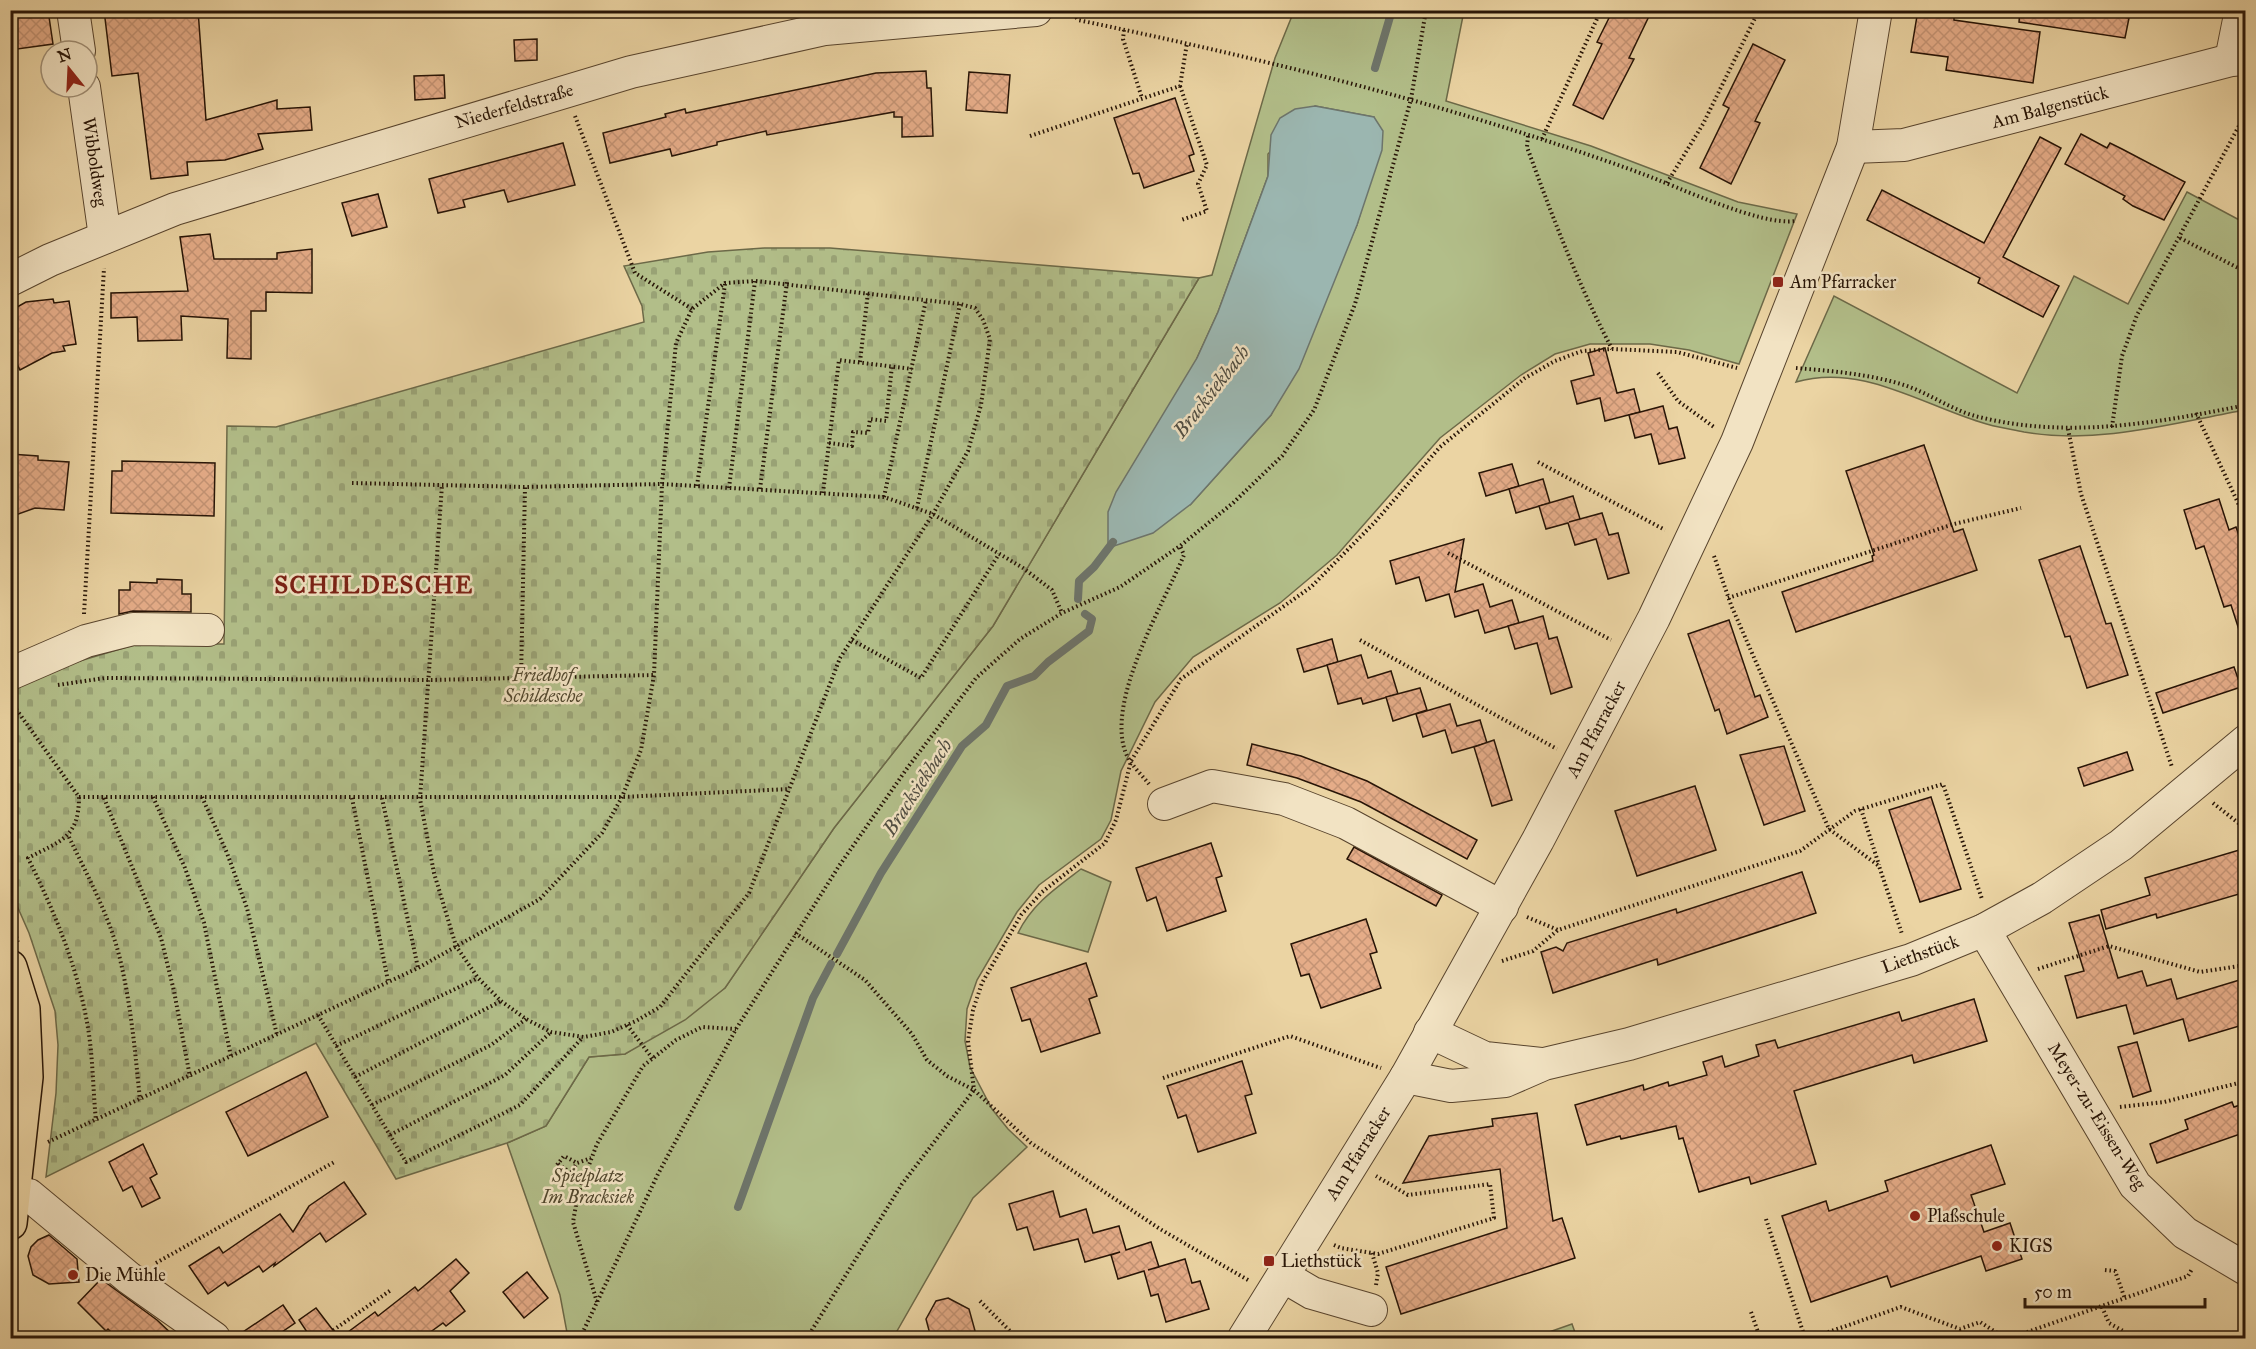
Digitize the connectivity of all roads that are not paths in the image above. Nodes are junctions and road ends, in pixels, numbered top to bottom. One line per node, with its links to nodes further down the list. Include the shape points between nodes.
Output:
1 (73, 10): 5 (street)
2 (1036, 10): 9 (street, Niederfeldstraße, via 825,29 631,72 175,209)
3 (2241, 10): 6 (street)
4 (1875, 11): 8 (street, Am Pfarracker)
5 (77, 39)
6 (2238, 59): 8 (street, Am Balgenstück, via 1904,145)
7 (86, 99): 9 (street, Wibboldweg)
8 (1853, 147): 15 (street, Am Pfarracker, via 1737,442 1701,549 1635,654)
9 (105, 237): 10 (street, Niederfeldstraße)
10 (10, 280)
11 (208, 630): 12 (street, via 133,629 86,641)
12 (13, 694)
13 (2246, 741): 16 (street, Liethstück, via 2121,845 2027,908)
14 (1164, 804): 15 (street, via 1212,786 1284,799 1346,823)
15 (1502, 907): 18 (street, Am Pfarracker)
16 (1984, 930): 19 (street, Liethstück, via 1911,960 1629,1044); 22 (street, Meyer-zu-Eissen-Weg, via 2135,1185 2186,1233)
17 (10, 967): 21 (main road, via 22,1009 26,1043)
18 (1430, 1032): 19 (street, Liethstück, via 1485,1058); 20 (street, Am Pfarracker)
19 (1544, 1064): 20 (street, Liethstück, via 1505,1081 1451,1086)
20 (1406, 1077): 23 (street, Am Pfarracker)
21 (12, 1209): 25 (street, via 29,1195 129,1278)
22 (2246, 1269)
23 (1278, 1285): 24 (street); 26 (street, Am Pfarracker)
24 (1371, 1310)
25 (214, 1338)
26 (1244, 1338)

